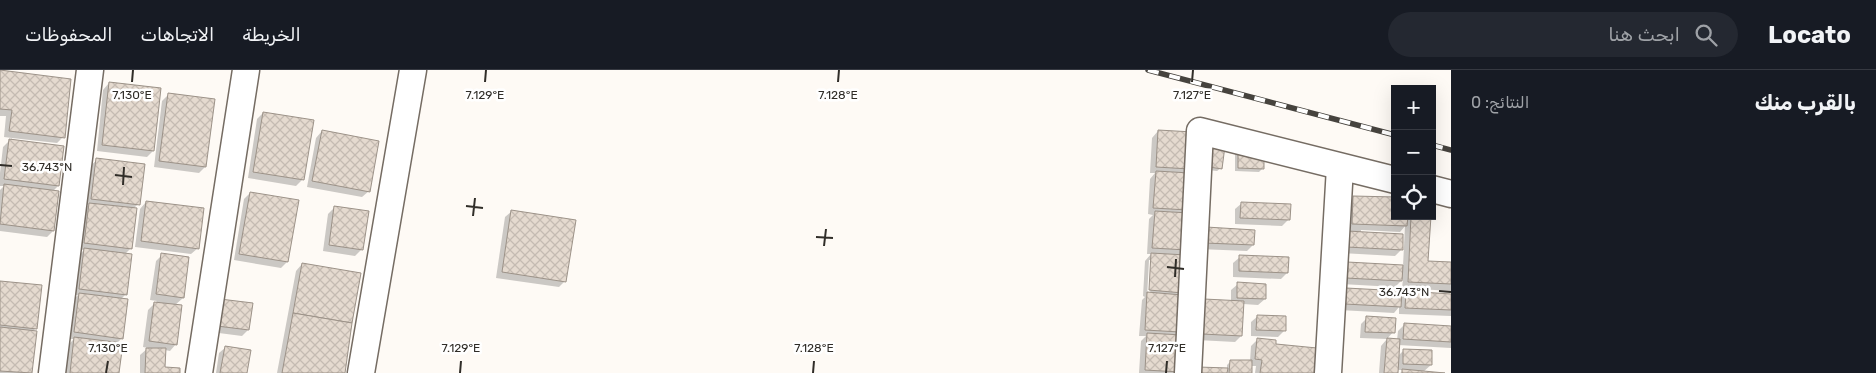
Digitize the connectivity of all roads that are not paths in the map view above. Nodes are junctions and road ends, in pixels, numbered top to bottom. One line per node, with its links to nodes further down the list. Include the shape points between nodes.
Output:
1 (90, 70): 8 (street)
2 (246, 70): 9 (street)
3 (413, 70): 10 (street)
4 (1340, 167): 5 (street); 11 (street, via 1200,131); 12 (street)
5 (1391, 179)
6 (1436, 190): 7 (street)
7 (1451, 194)
8 (52, 373)
9 (199, 373)
10 (360, 373)
11 (1188, 373)
12 (1328, 373)

